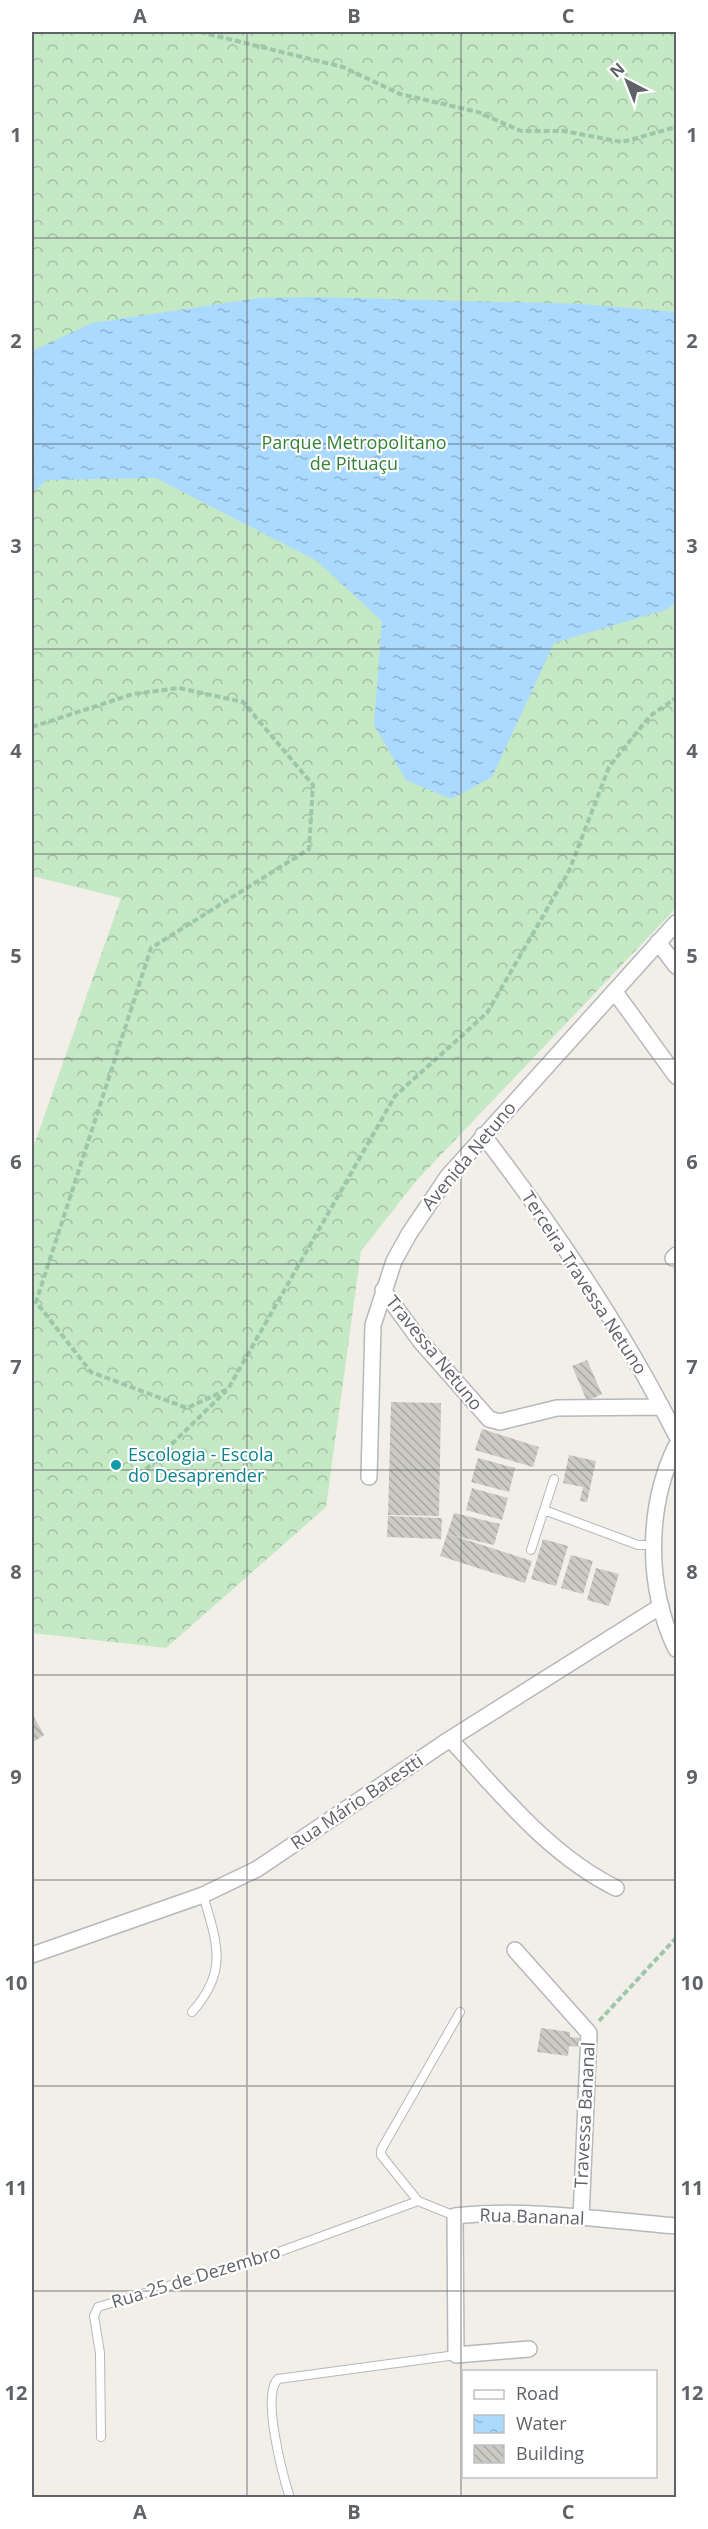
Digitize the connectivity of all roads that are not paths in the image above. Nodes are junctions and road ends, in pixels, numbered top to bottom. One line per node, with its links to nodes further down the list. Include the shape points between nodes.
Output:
1 (676, 923): 2 (street, Avenida Netuno)
2 (658, 942): 3 (street); 4 (street, Avenida Netuno)
3 (676, 966)
4 (615, 992): 5 (street); 6 (street, Avenida Netuno)
5 (676, 1076)
6 (483, 1136): 7 (street, Avenida Netuno, via 421,1213); 8 (street, Terceira Travessa Netuno, via 587,1283)
7 (383, 1290): 8 (street, Travessa Netuno, via 421,1342 489,1419 500,1422 557,1408); 11 (street, Avenida Netuno, via 373,1325)
8 (662, 1407): 9 (street, Terceira Travessa Netuno)
9 (676, 1435)
10 (676, 1446): 14 (street, via 658,1493)
11 (369, 1477)
12 (554, 1479): 13 (lane)
13 (544, 1510): 14 (lane, via 638,1545); 15 (lane)
14 (654, 1545): 16 (street)
15 (531, 1550)
16 (661, 1606): 17 (street); 18 (street, Rua Mário Batestti)
17 (676, 1649)
18 (450, 1739): 19 (street, via 535,1830 585,1871); 20 (street, Rua Mário Batestti, via 257,1869)
19 (616, 1888)
20 (203, 1895): 22 (street, Rua Mário Batestti); 23 (lane, via 217,1943 217,1965 206,1996)
21 (515, 1950): 27 (street, Travessa Bananal, via 589,2033)
22 (32, 1955)
23 (192, 2012)
24 (460, 2012): 25 (lane, via 381,2150)
25 (418, 2201): 26 (lane); 31 (lane, Rua 25 de Dezembro, via 265,2257 98,2307 94,2316 100,2353)
26 (455, 2216): 27 (street, Rua Bananal, via 512,2213); 30 (street, Rua Bananal)
27 (581, 2218): 28 (street, Rua Bananal)
28 (676, 2226)
29 (529, 2349): 30 (street)
30 (456, 2355): 32 (lane, via 278,2379 272,2391 276,2438)
31 (101, 2438)
32 (290, 2498)

